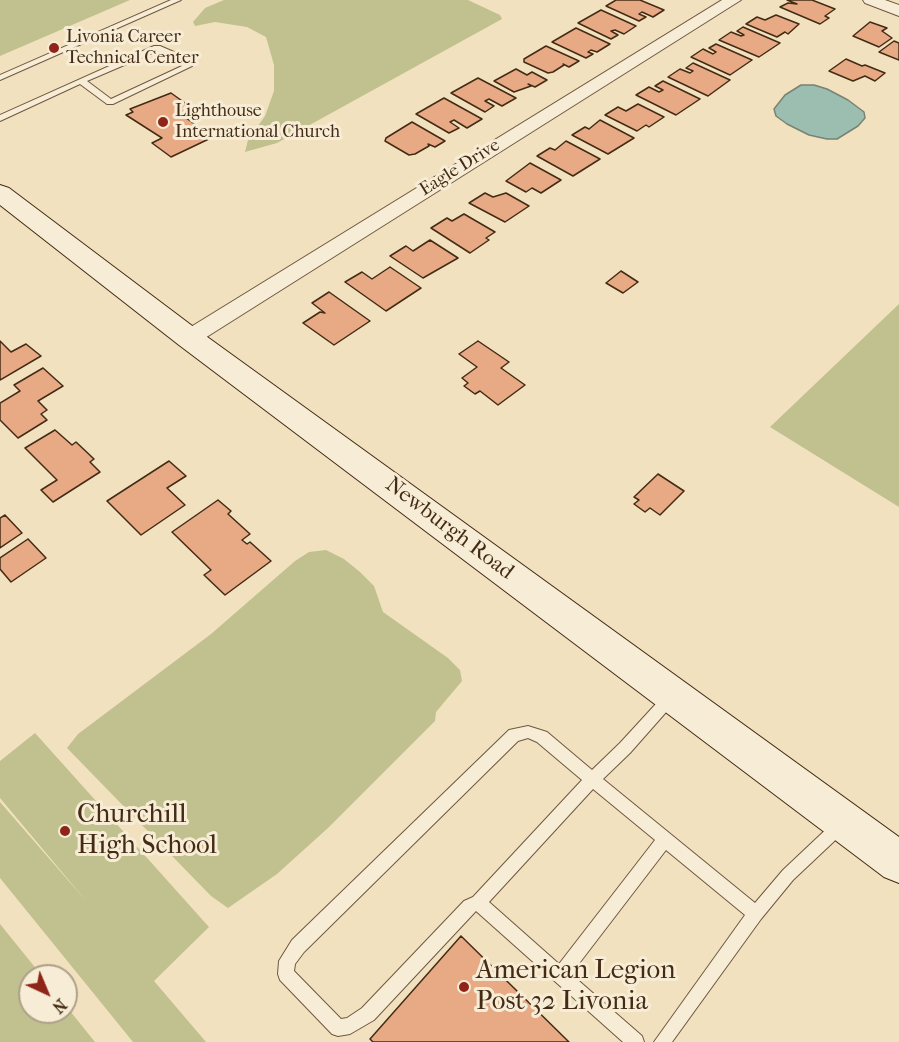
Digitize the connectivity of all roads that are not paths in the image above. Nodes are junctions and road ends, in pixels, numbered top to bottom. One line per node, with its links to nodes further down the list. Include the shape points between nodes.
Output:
1 (177, 0): 5 (lane)
2 (732, 0): 9 (street, Eagle Drive)
3 (871, 0): 4 (street)
4 (899, 11)
5 (0, 78)
6 (81, 81): 6 (lane, via 156,48 188,66 110,102); 7 (lane)
7 (0, 118)
8 (0, 193): 9 (main road, Newburgh Road)
9 (189, 338): 10 (main road, Newburgh Road)
10 (673, 695): 11 (lane); 12 (main road, Newburgh Road)
11 (592, 779): 13 (lane); 15 (lane); 15 (lane, via 542,737 528,732 514,735 298,946 287,961 286,974 338,1028 350,1026 368,1014 469,906)
12 (844, 822): 14 (main road, Newburgh Road); 16 (lane, via 789,875)
13 (666, 839): 16 (lane); 17 (lane)
14 (899, 862)
15 (478, 903): 17 (lane)
16 (756, 914): 19 (lane)
17 (561, 974): 18 (lane)
18 (636, 1042)
19 (662, 1042)

